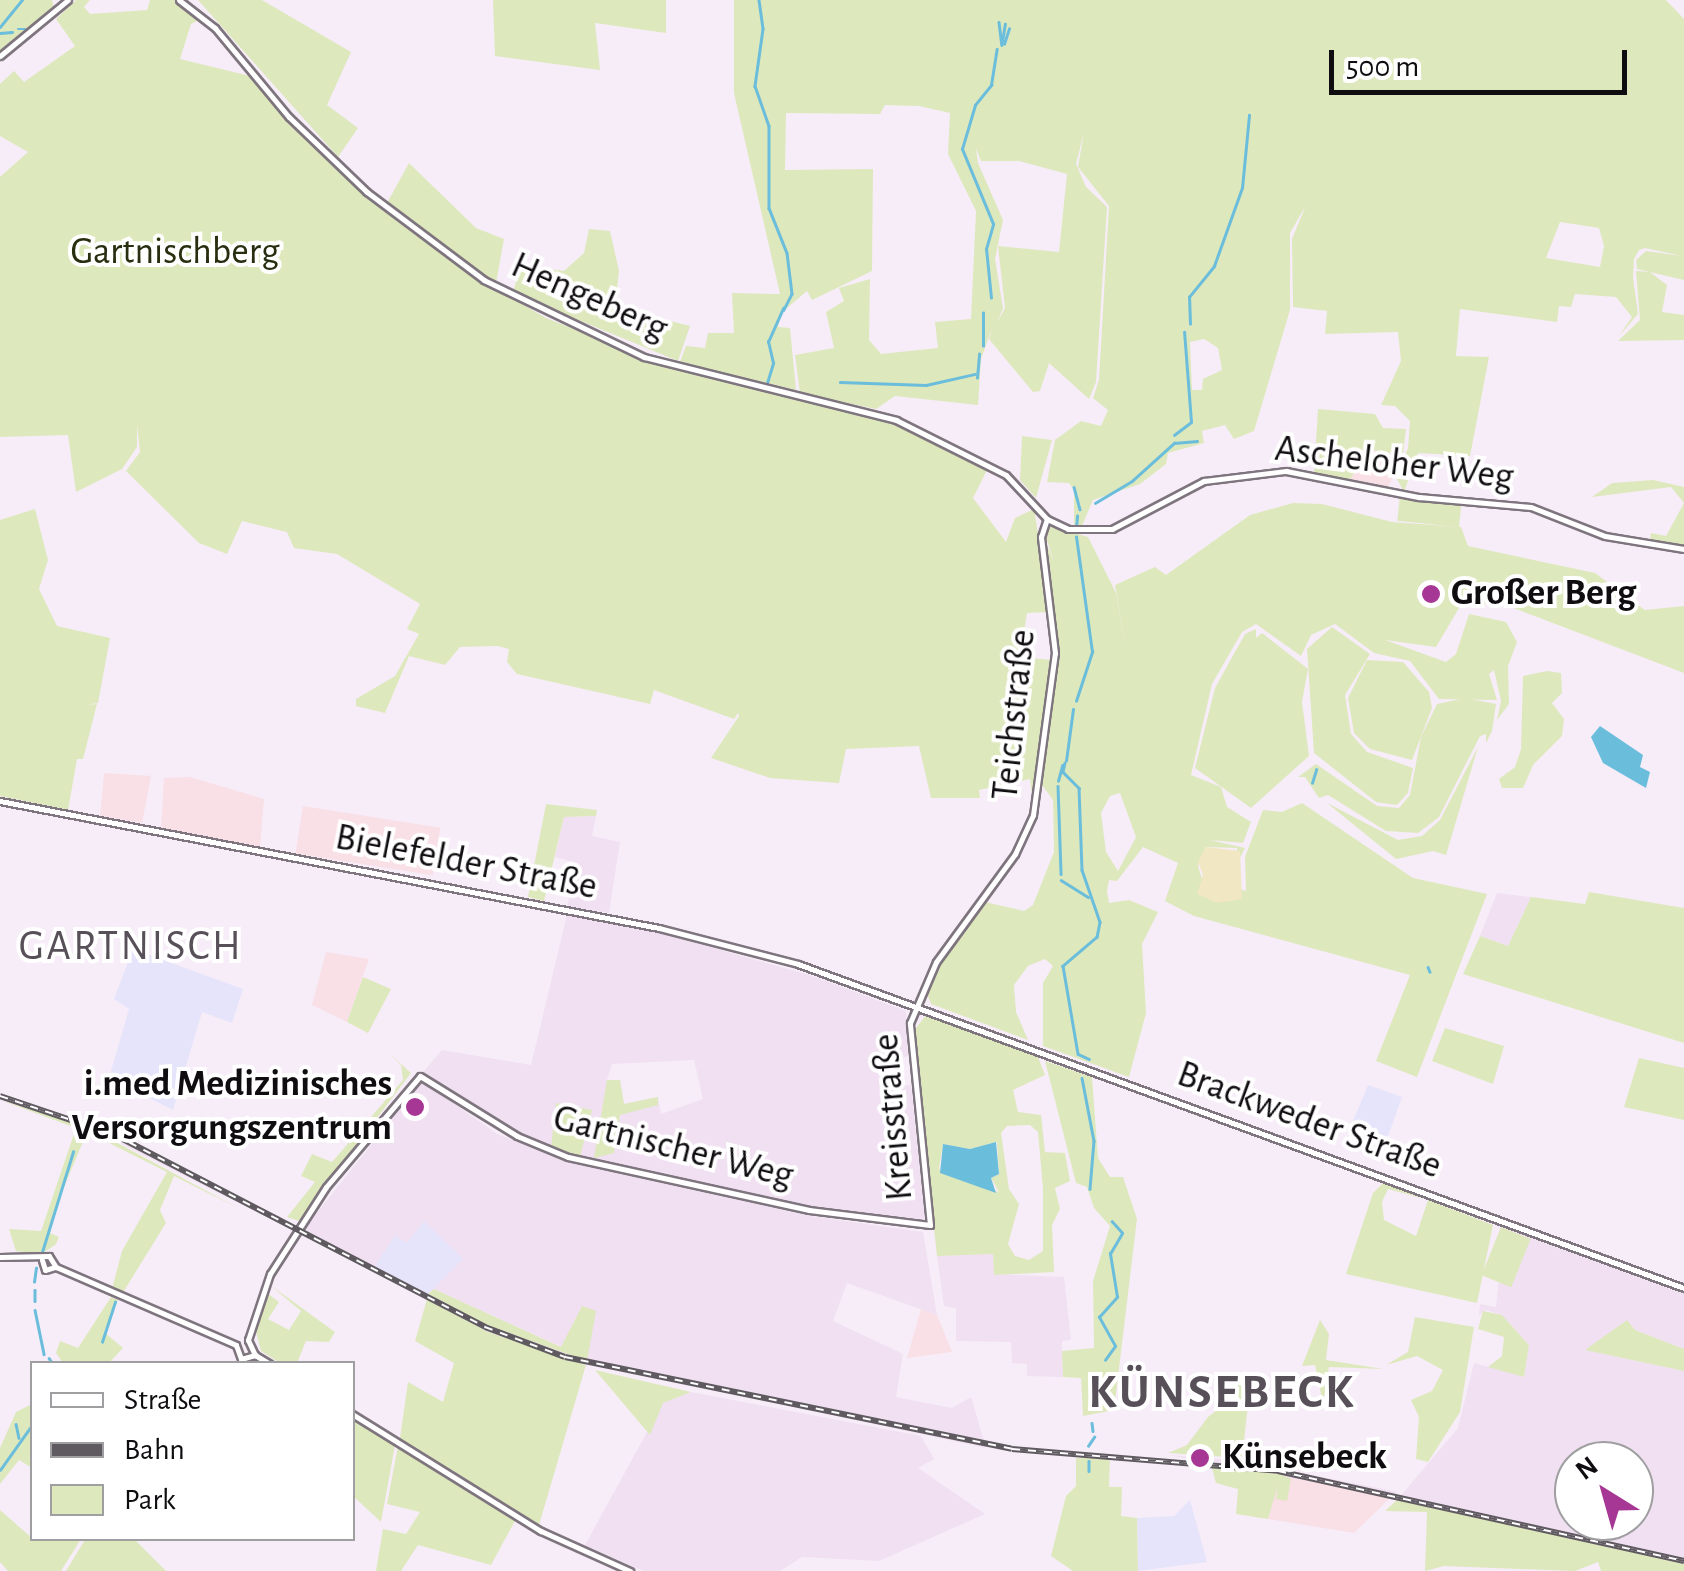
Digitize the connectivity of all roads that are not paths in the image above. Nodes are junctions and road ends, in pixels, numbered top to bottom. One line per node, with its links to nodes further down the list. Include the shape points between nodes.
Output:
1 (68, 0): 3 (street)
2 (179, 0): 4 (street, Hengeberg, via 215,28 289,116 367,192 484,280 644,356 881,414 1006,474)
3 (0, 56)
4 (1047, 519): 5 (street, Ascheloher Weg, via 1083,533 1102,532 1204,482 1286,471 1419,497 1531,507 1605,536); 7 (street, Teichstraße, via 1041,537 1055,653 1034,814 1014,854 936,962)
5 (1684, 549)
6 (0, 801): 7 (street, Bielefelder Straße, via 659,928 806,966)
7 (916, 1005): 8 (street, Kreisstraße, via 909,1030); 10 (street, Brackweder Straße)
8 (930, 1225): 11 (street, Gartnischer Weg, via 809,1210 568,1157 517,1136 420,1076 326,1187 274,1267)
9 (0, 1257): 12 (street, via 42,1260 46,1270 56,1266)
10 (1684, 1288)
11 (248, 1340): 12 (street); 13 (street)
12 (236, 1345): 13 (street, via 241,1359)
13 (255, 1354): 14 (street)
14 (266, 1361)
15 (355, 1416): 16 (street, via 541,1531)
16 (630, 1571)

